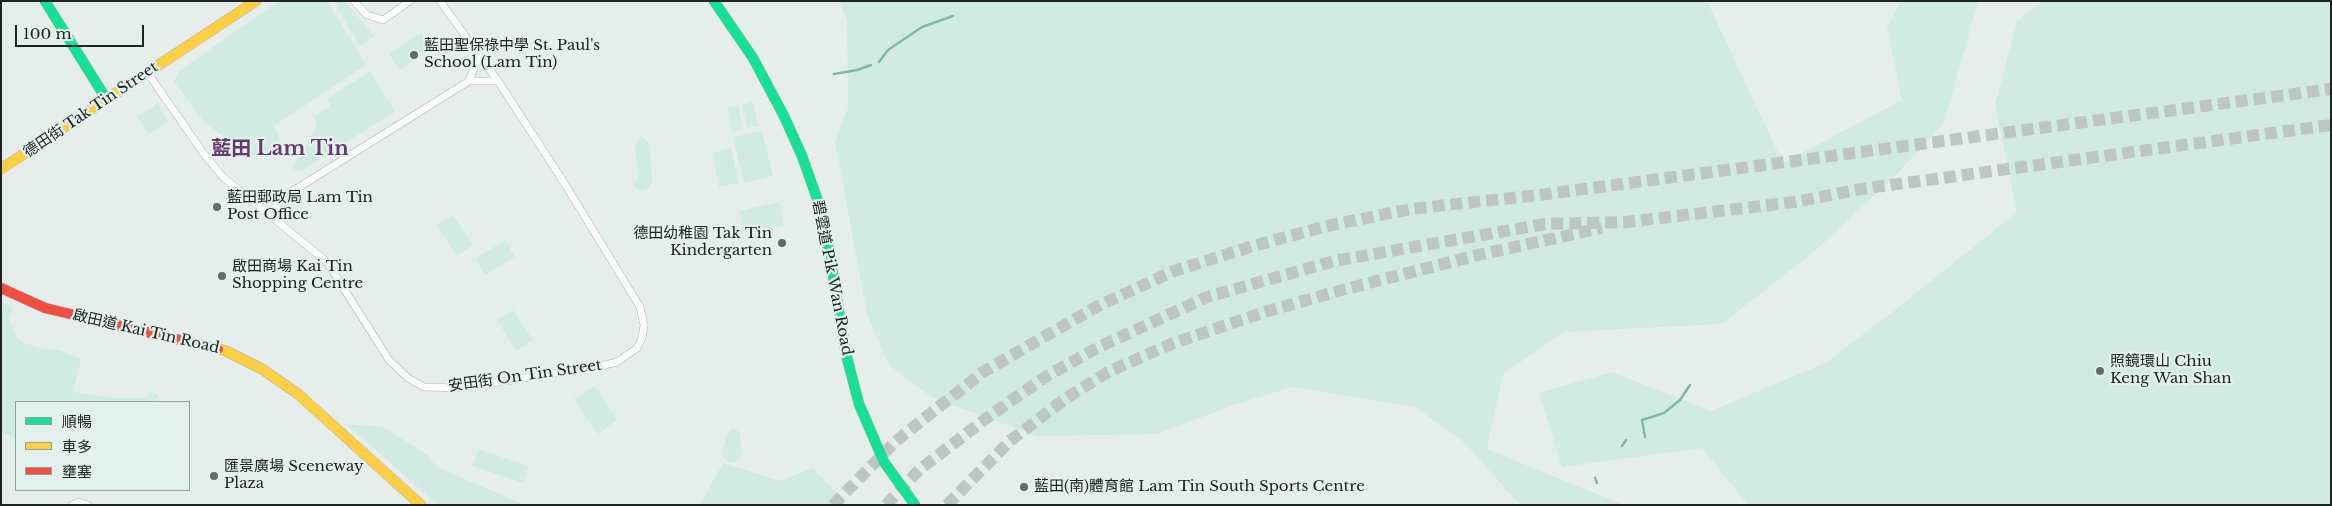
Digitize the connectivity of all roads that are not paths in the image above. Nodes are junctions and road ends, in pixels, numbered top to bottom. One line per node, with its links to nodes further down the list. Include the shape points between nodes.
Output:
1 (45, 1): 11 (street)
2 (256, 1): 8 (street, 德田街 Tak Tin Street)
3 (354, 1): 4 (street, via 367,15 383,20)
4 (410, 1)
5 (440, 1): 7 (street, 安田街 On Tin Street)
6 (714, 1): 18 (street, 碧雲道 Pik Wan Road, via 753,58 802,156 826,232 846,354 859,404 884,462)
7 (479, 55): 9 (street); 10 (street, 安田街 On Tin Street)
8 (147, 72): 11 (street, 德田街 Tak Tin Street); 13 (street, 安田街 On Tin Street, via 223,177)
9 (469, 81): 10 (street); 13 (street, via 288,194)
10 (498, 81): 13 (street, 安田街 On Tin Street, via 640,307 644,325 642,338 637,348 617,362 461,388 424,387 408,378 389,360 327,262)
11 (107, 100): 12 (street, 德田街 Tak Tin Street)
12 (1, 169)
13 (267, 215)
14 (1, 288): 17 (street, 啟田道 Kai Tin Road, via 45,308 226,351 262,369 298,394)
15 (72, 505): 16 (street, via 79,502)
16 (88, 505)
17 (421, 505)
18 (915, 505)

